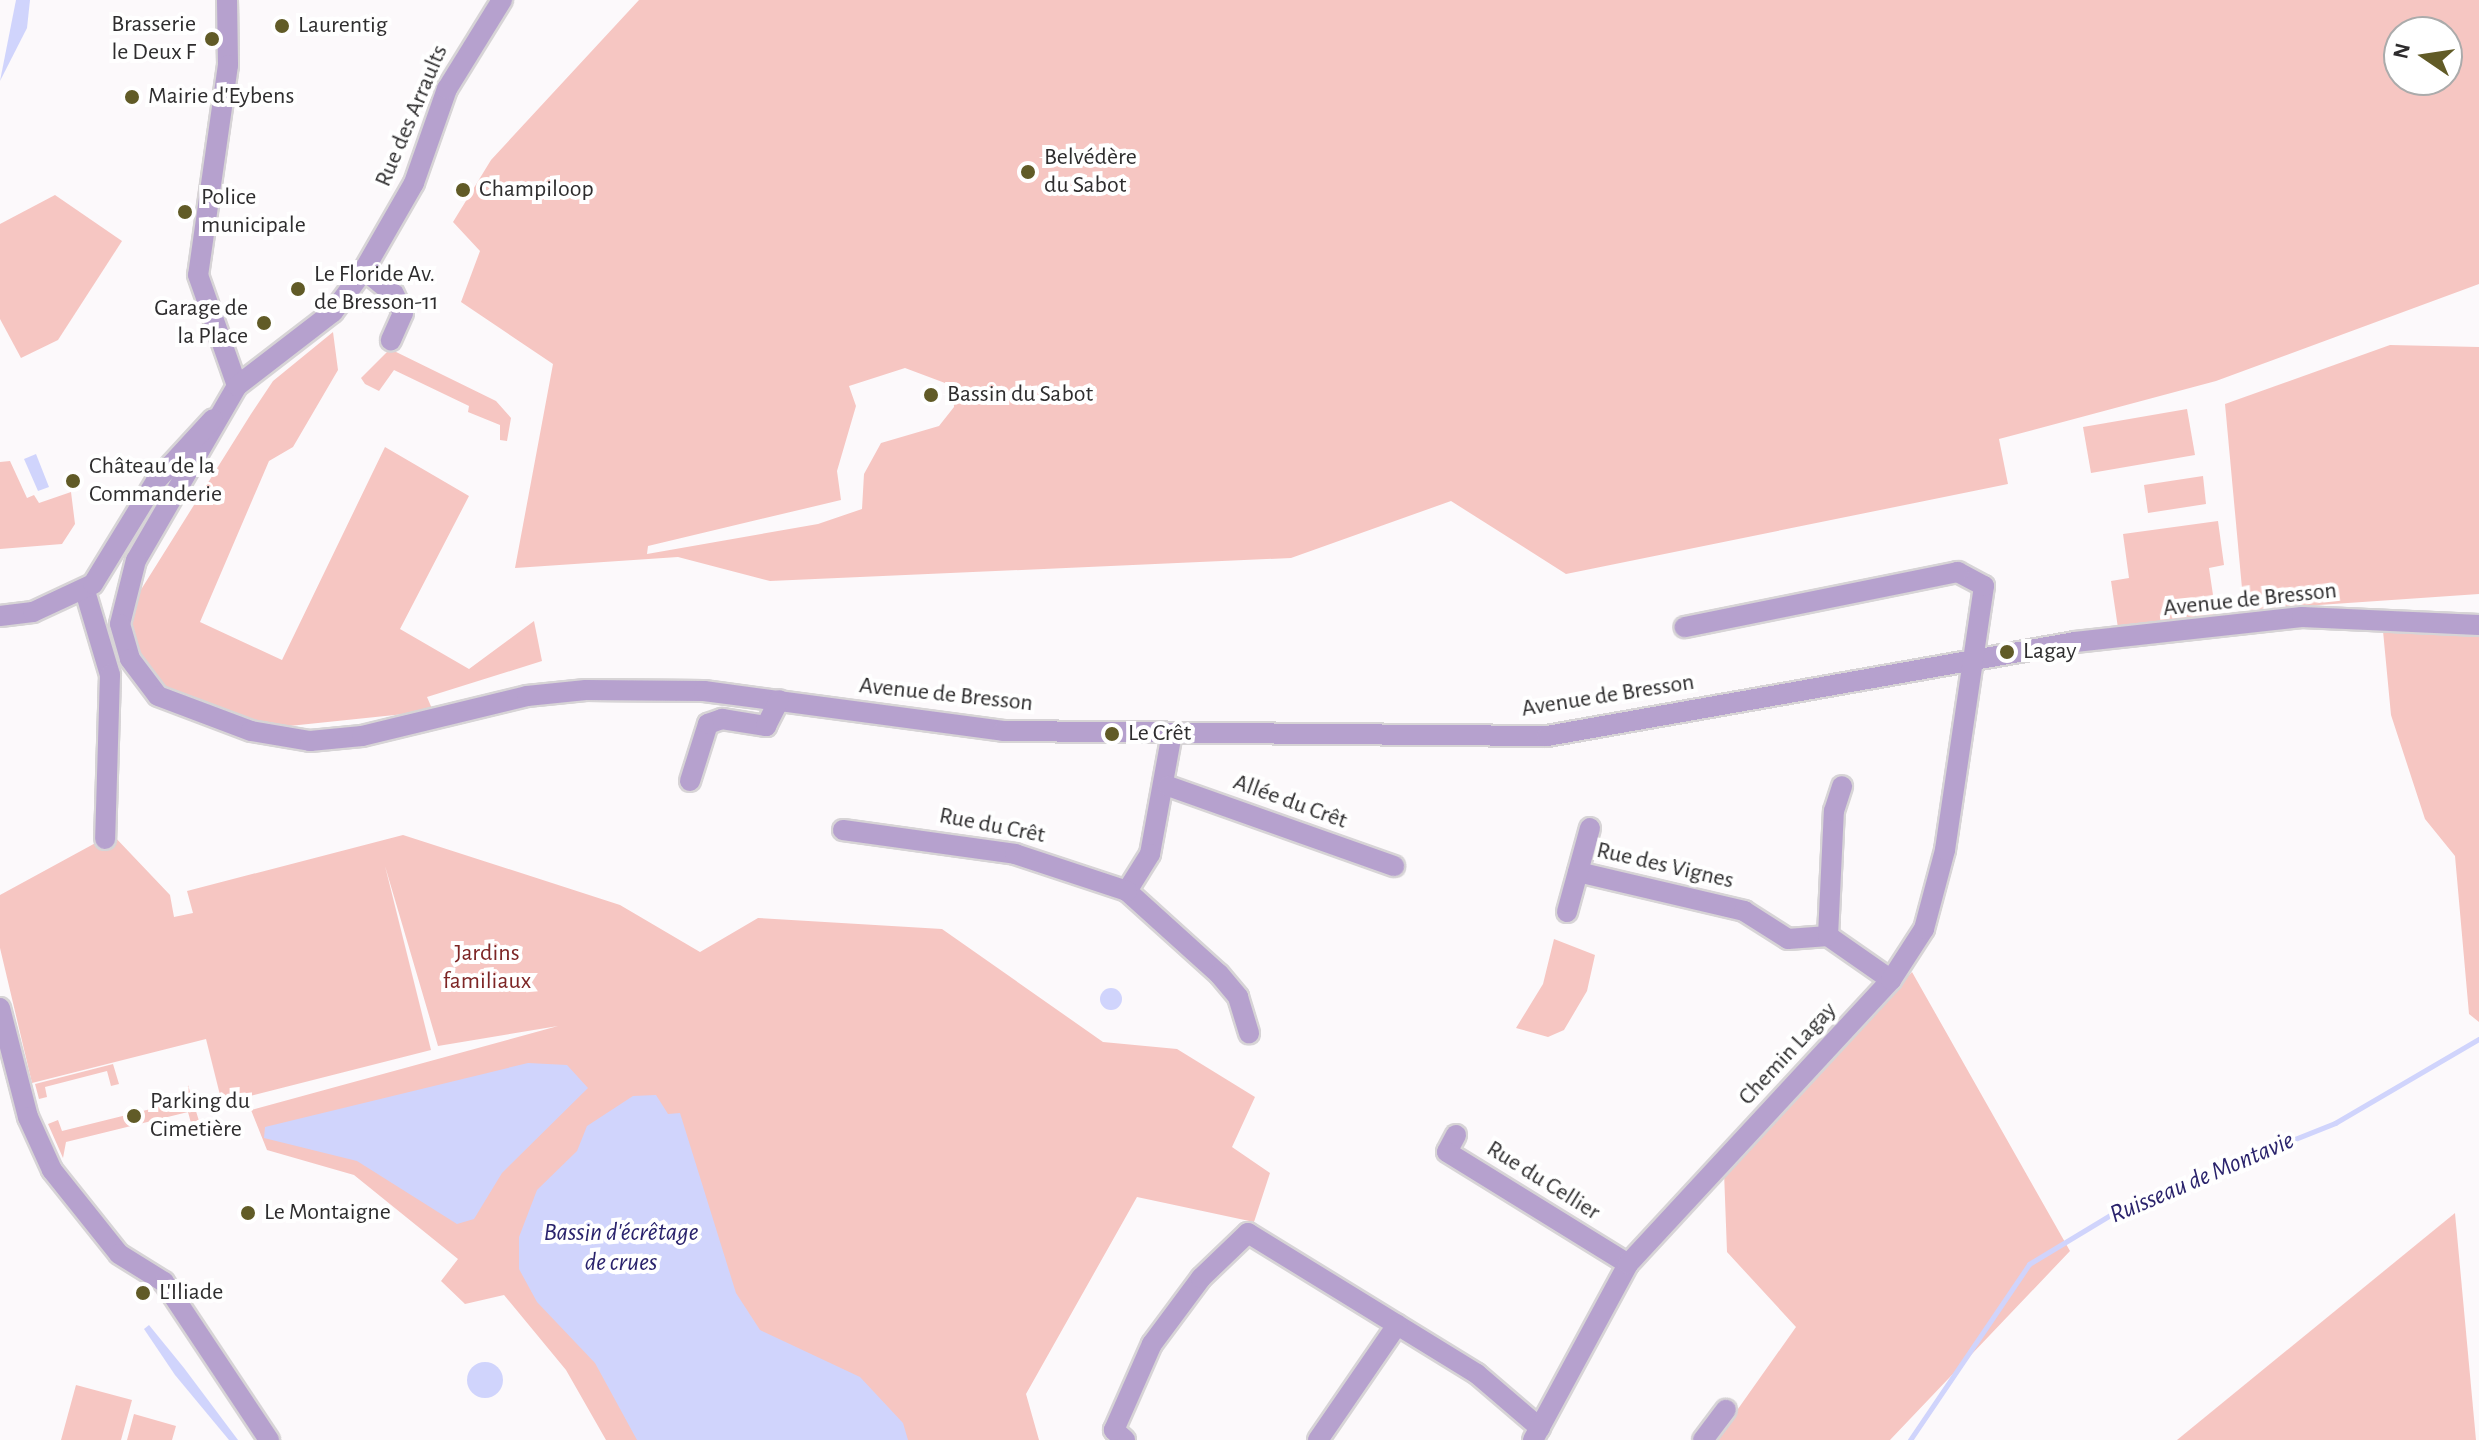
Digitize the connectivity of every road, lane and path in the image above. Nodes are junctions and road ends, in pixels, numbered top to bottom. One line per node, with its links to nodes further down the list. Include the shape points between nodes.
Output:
1 (227, 0): 5 (street, via 228,65 198,275)
2 (502, 0): 3 (street, Rue des Arraults, via 447,89 414,183)
3 (364, 270): 4 (street, via 394,294 403,313); 5 (street, Rue des Arraults, via 333,312)
4 (391, 340)
5 (237, 386): 6 (street, Avenue de Bresson)
6 (226, 410): 7 (street, via 168,466); 12 (street, Avenue de Bresson, via 136,560 122,598 122,642 158,696 251,731 310,741 586,690)
7 (85, 591): 8 (street, via 33,612); 19 (street, via 110,675)
8 (0, 616)
9 (2479, 625): 11 (street, Avenue de Bresson, via 2302,617)
10 (1684, 627): 11 (street, Chemin Lagay, via 1958,572 1984,586)
11 (1973, 656): 13 (street, Avenue de Bresson, via 1547,736); 25 (street, Chemin Lagay, via 1945,850 1924,929)
12 (779, 700): 13 (street, Avenue de Bresson, via 1003,731); 14 (street, via 766,726 722,719 708,724)
13 (1172, 733): 15 (street)
14 (690, 781)
15 (1168, 786): 20 (street, Allée du Crêt); 22 (street, via 1150,854)
16 (1842, 786): 24 (street, via 1834,811)
17 (1590, 828): 21 (street, Rue des Vignes)
18 (843, 830): 22 (street, Rue du Crêt, via 1015,854)
19 (105, 839)
20 (1394, 866)
21 (1578, 872): 23 (street, Rue des Vignes); 24 (street, Rue des Vignes, via 1744,911 1788,939)
22 (1127, 891): 27 (street, Rue du Crêt, via 1228,985)
23 (1567, 912)
24 (1828, 936): 25 (street)
25 (1891, 980): 29 (street, Chemin Lagay)
26 (0, 1008): 33 (street, via 28,1117 52,1170 119,1254 164,1282)
27 (1249, 1033)
28 (1456, 1135): 29 (street, Rue du Cellier, via 1447,1152)
29 (1628, 1264): 32 (street, Chemin Lagay)
30 (1397, 1325): 32 (street, via 1477,1374); 34 (street, via 1248,1233 1201,1278 1152,1344 1114,1430); 35 (street)
31 (1726, 1410): 36 (street)
32 (1537, 1434)
33 (269, 1440)
34 (1125, 1440)
35 (1318, 1440)
36 (1703, 1440)

